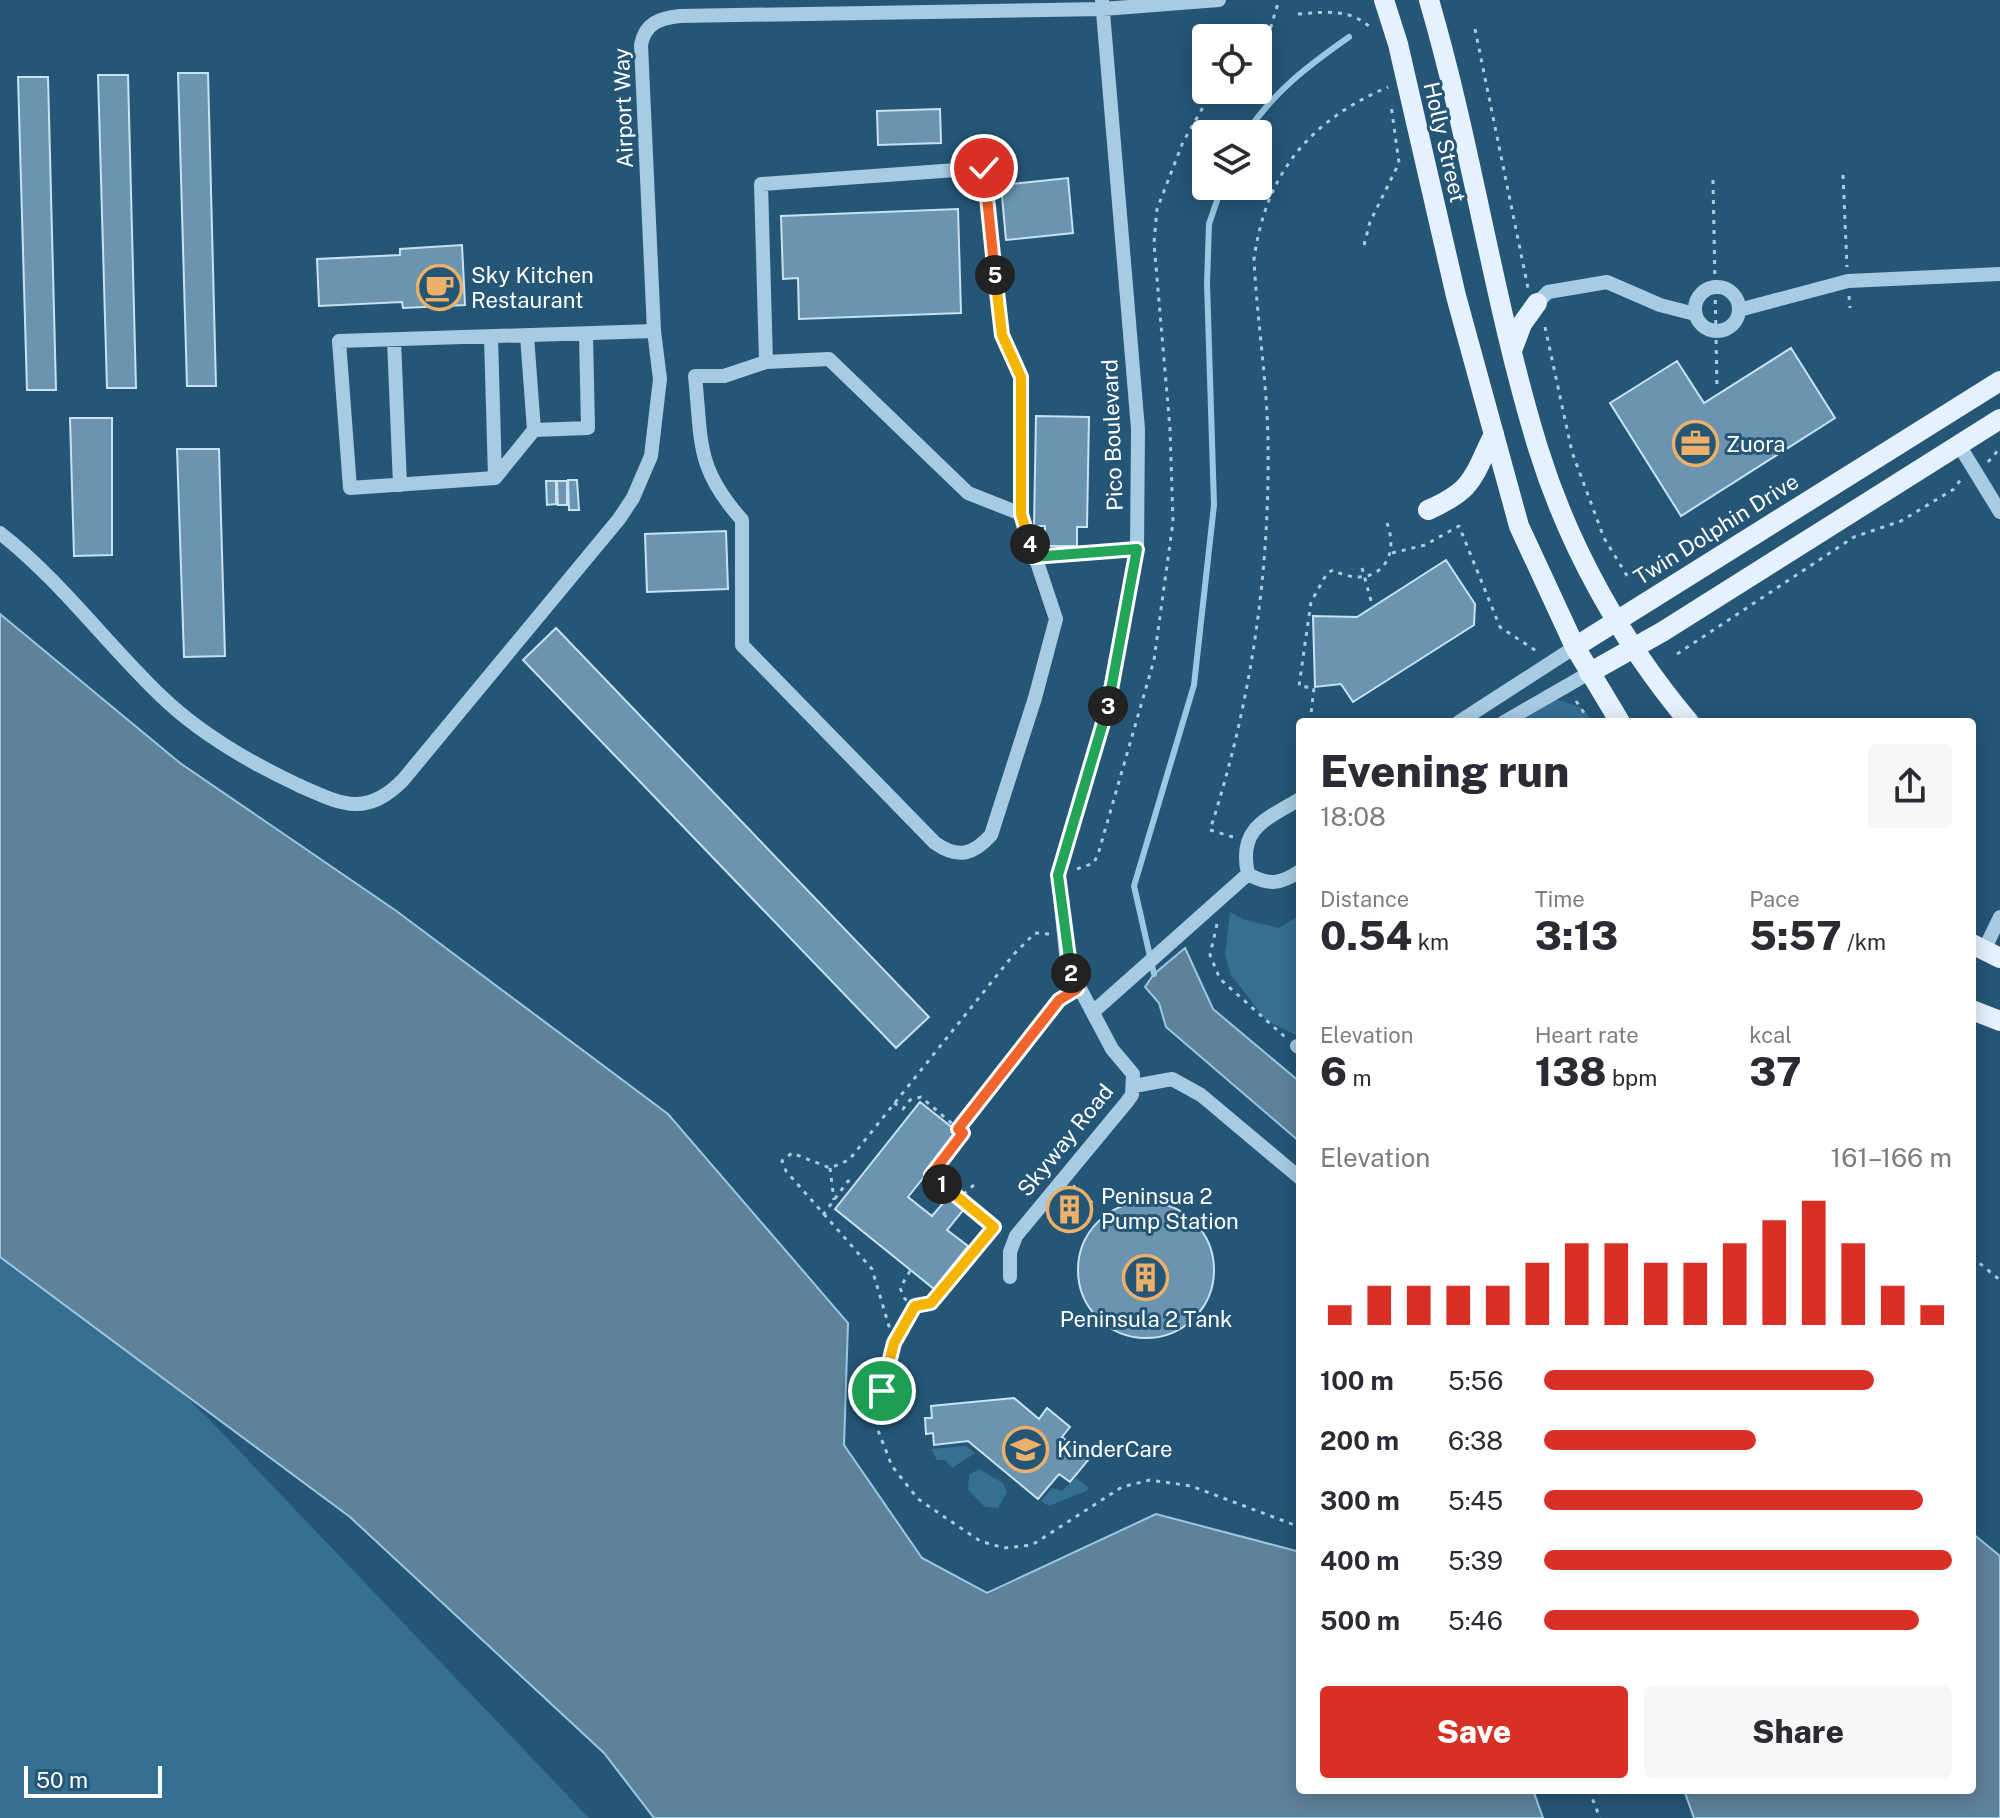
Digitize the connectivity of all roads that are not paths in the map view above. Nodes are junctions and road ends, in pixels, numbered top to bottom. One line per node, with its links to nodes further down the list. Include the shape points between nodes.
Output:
1 (1219, 0): 4 (street, Airport Way)
2 (1384, 0): 19 (main road, Holly Street, via 1398,86)
3 (1429, 0): 14 (main road, Holly Street)
4 (1103, 4): 9 (street, Airport Way, via 680,16 652,24 641,45); 27 (street, Pico Boulevard, via 1138,429)
5 (2000, 274): 7 (street, via 1848,281)
6 (1533, 297): 8 (street, via 1607,282); 14 (main road)
7 (1739, 310): 8 (street, via 1733,325 1718,332 1702,326); 8 (street, via 1735,296 1717,287 1701,294)
8 (1695, 314)
9 (654, 331): 10 (street); 26 (street, Airport Way, via 660,379 655,434 633,498 403,780 371,802 331,799 194,724)
10 (586, 335): 11 (street); 18 (street, via 588,428)
11 (527, 336): 12 (street); 18 (street)
12 (491, 337): 13 (street); 21 (street)
13 (394, 340): 22 (street); 22 (street, via 339,341 350,488)
14 (1513, 348): 29 (main road, Holly Street, via 1557,500)
15 (766, 362): 25 (street, via 829,359 968,493); 25 (street, via 761,184 984,168 1002,335 1021,377); 28 (street, via 724,376 695,376 704,465 719,494 742,520 742,645 948,852 963,855 991,835 1035,698 1056,619)
16 (2000, 381): 29 (main road, Twin Dolphin Drive)
17 (2000, 419): 20 (main road)
18 (534, 430): 21 (street)
19 (1494, 434): 23 (main road, via 1469,485 1458,497); 30 (main road, Holly Street, via 1519,526)
20 (1959, 445): 24 (street); 31 (main road)
21 (495, 478): 22 (street)
22 (400, 485)
23 (1428, 510)
24 (2000, 512)
25 (1021, 514): 28 (street)
26 (0, 533)
27 (1137, 549): 28 (street); 40 (street, Pico Boulevard, via 1104,722 1058,875)
28 (1033, 557)
29 (1615, 620): 30 (main road, Twin Dolphin Drive); 31 (main road, Holly Street)
30 (1575, 647): 32 (main road, Holly Street); 33 (street, Twin Dolphin Drive)
31 (1632, 649): 32 (main road); 36 (main road, Holly Street)
32 (1589, 673): 34 (street); 35 (main road, Holly Street)
33 (1465, 718)
34 (1511, 718)
35 (1617, 718)
36 (1686, 718)
37 (1296, 802): 38 (street, via 1245,841)
38 (1248, 874): 39 (street, via 1283,883); 43 (street)
39 (1296, 874)
40 (1061, 899): 43 (street, Skyway Road, via 1067,964)
41 (2000, 917): 42 (street)
42 (1985, 950)
43 (1093, 1012): 46 (street, Skyway Road, via 1112,1049 1133,1074)
44 (1976, 1012): 45 (main road)
45 (2000, 1021)
46 (1134, 1086): 47 (street, via 1172,1079); 48 (street, Skyway Road, via 1126,1103 1016,1236)
47 (1296, 1175)
48 (1010, 1277)

